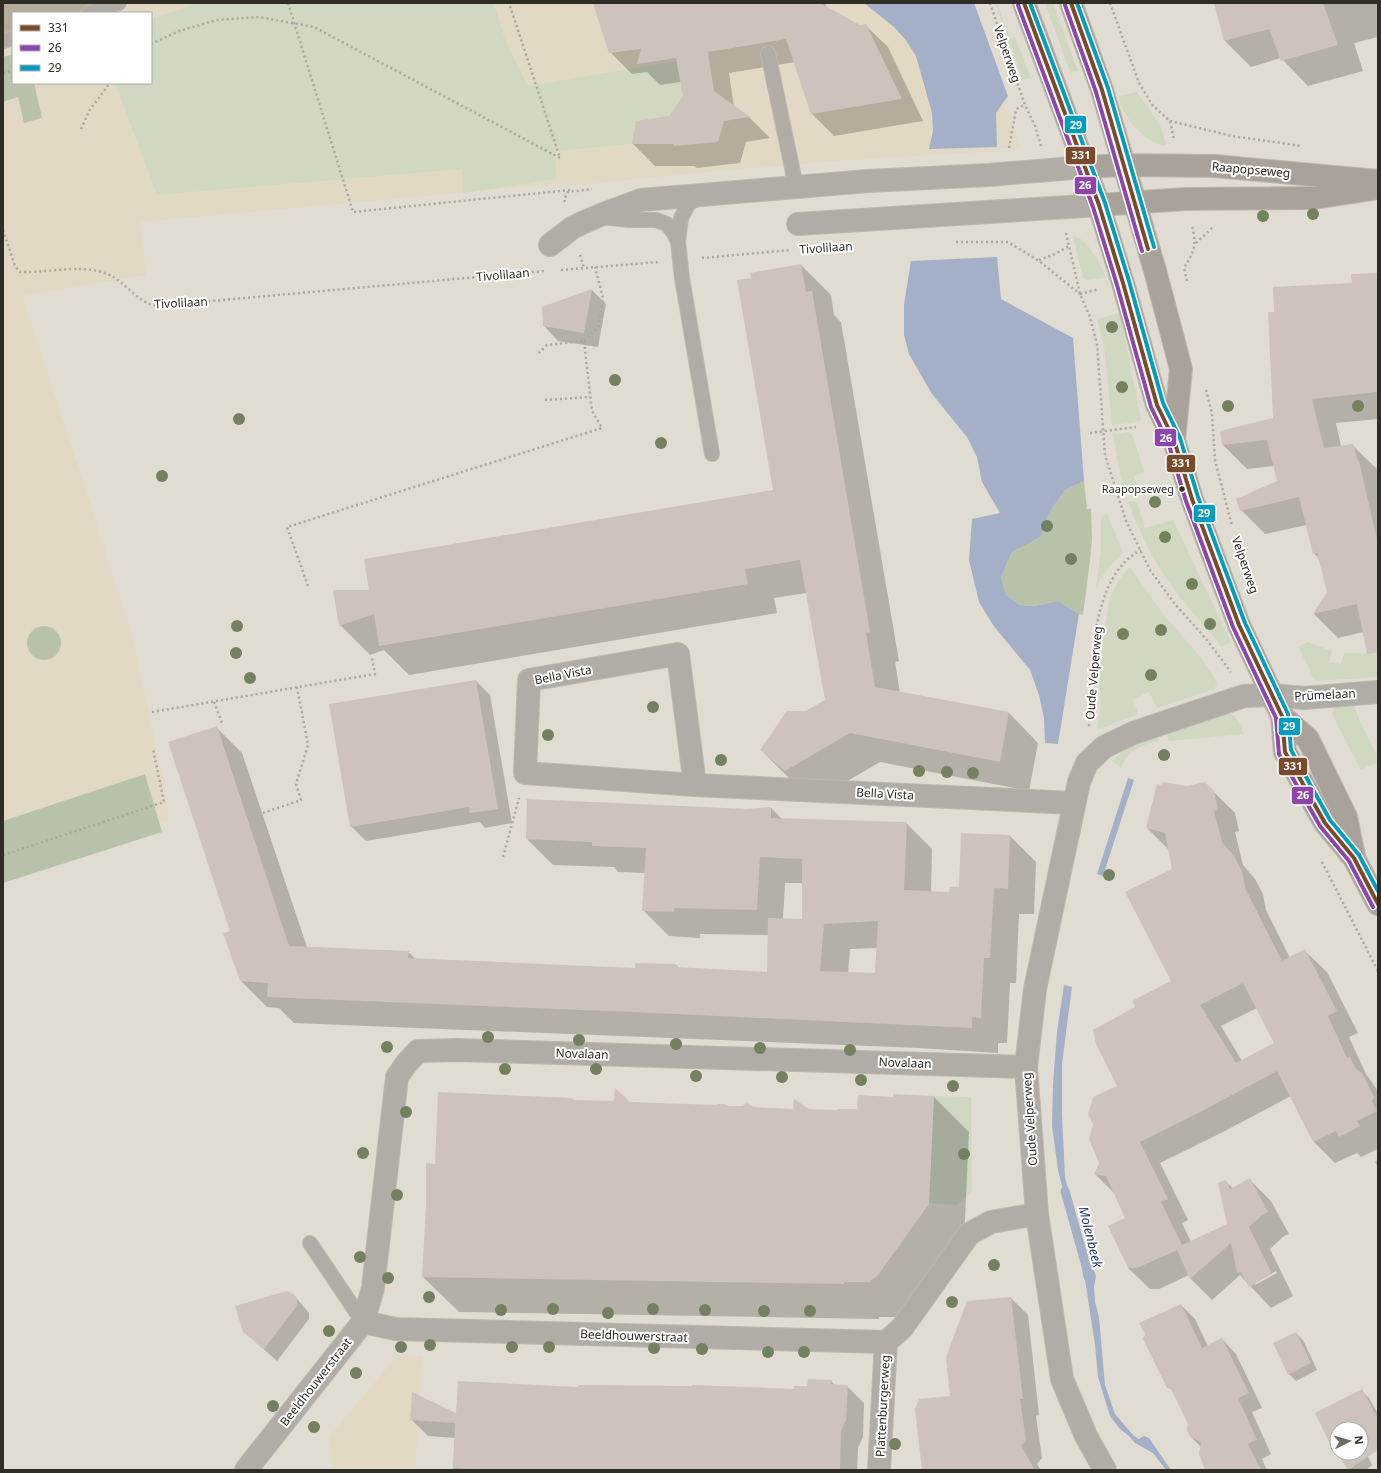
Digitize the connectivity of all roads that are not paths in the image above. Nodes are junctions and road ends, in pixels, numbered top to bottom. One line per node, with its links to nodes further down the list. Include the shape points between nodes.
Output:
1 (119, 3): 4 (lane)
2 (1024, 3): 7 (main road)
3 (1071, 3): 6 (main road, via 1102,90)
4 (93, 12)
5 (768, 53): 9 (lane)
6 (1124, 165): 7 (main road, Raapopseweg); 8 (main road, Raapopseweg, via 1215,166); 12 (main road)
7 (1085, 167): 9 (street); 13 (main road)
8 (1378, 181)
9 (796, 187): 11 (street)
10 (1378, 188): 12 (main road, Raapopseweg, via 1314,198)
11 (704, 195): 14 (street, via 641,200); 16 (lane, via 689,203 681,218)
12 (1134, 202): 13 (main road, Raapopseweg); 18 (main road, via 1181,368)
13 (1099, 205): 15 (street, Tivolilaan); 18 (main road, via 1157,405)
14 (597, 216): 16 (lane, via 656,220 667,224); 17 (street, via 572,228)
15 (798, 224)
16 (678, 242): 19 (lane)
17 (550, 245)
18 (1174, 440): 21 (main road, via 1192,499 1239,625)
19 (712, 454)
20 (1378, 692): 21 (street, Prümelaan, via 1304,698)
21 (1272, 695): 23 (street, Oude Velperweg, via 1244,696 1122,738 1104,747 1087,764); 24 (main road, via 1282,716 1285,752 1325,823 1354,858)
22 (695, 785): 22 (street, Bella Vista, via 525,773 529,680 678,654); 23 (street, Bella Vista)
23 (1074, 803): 25 (street, Oude Velperweg, via 1035,989)
24 (1378, 904)
25 (1026, 1067): 26 (street, Oude Velperweg); 28 (street, Novalaan, via 457,1050 418,1051 397,1077 373,1288)
26 (1037, 1214): 29 (street, via 991,1222 969,1234 902,1328); 32 (street, Oude Velperweg, via 1062,1379 1086,1436)
27 (310, 1243): 28 (lane)
28 (363, 1322): 29 (street, Beeldhouwerstraat, via 396,1329); 30 (street, Beeldhouwerstraat)
29 (886, 1342): 31 (street, Plattenburgerweg)
30 (246, 1470)
31 (879, 1470)
32 (1105, 1470)

